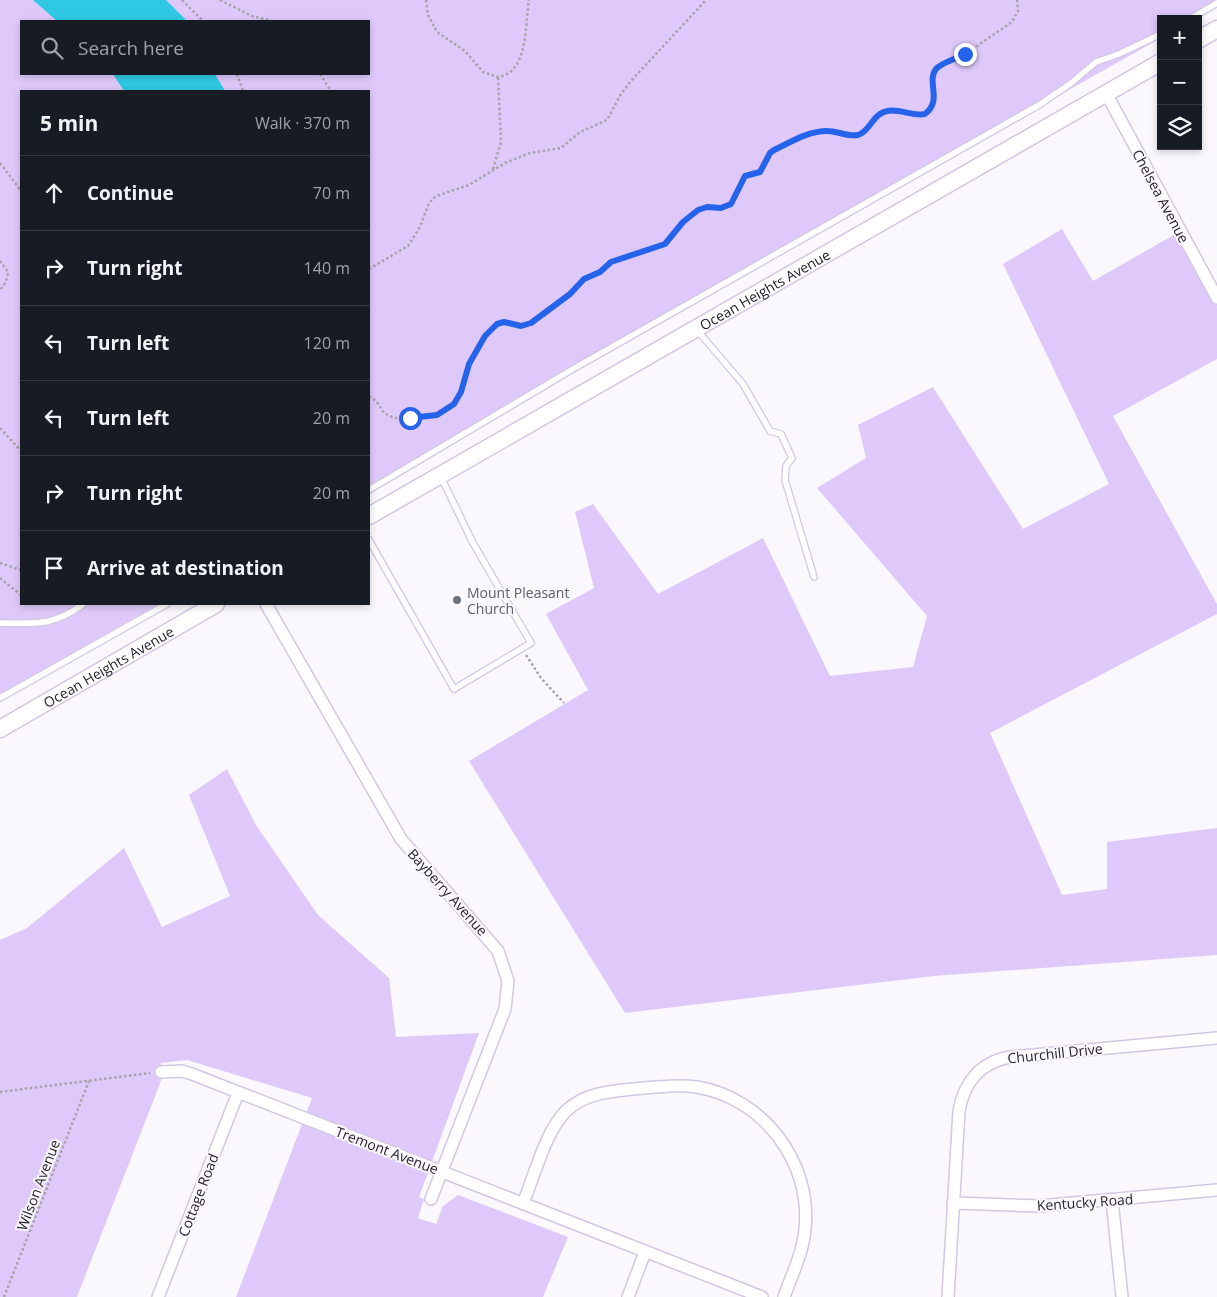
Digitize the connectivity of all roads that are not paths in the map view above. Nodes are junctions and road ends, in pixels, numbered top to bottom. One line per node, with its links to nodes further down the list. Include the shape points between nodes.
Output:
1 (1217, 3): 2 (lane)
2 (1197, 15)
3 (1217, 29): 5 (main road)
4 (1157, 36): 11 (lane, via 1096,62 1038,105 573,369)
5 (1202, 38)
6 (1157, 64): 7 (main road, Ocean Heights Avenue)
7 (1106, 93): 8 (street, Chelsea Avenue); 9 (main road, Ocean Heights Avenue)
8 (1217, 298)
9 (696, 328): 10 (main road, Ocean Heights Avenue); 14 (lane, via 743,384 770,431 781,434 792,458 786,466 785,480)
10 (440, 476): 12 (main road, Ocean Heights Avenue); 13 (lane, via 473,543 531,643 454,689)
11 (370, 489)
12 (370, 515)
13 (370, 542)
14 (814, 577)
15 (82, 605): 19 (lane, via 70,614 48,622)
16 (165, 605): 20 (lane)
17 (214, 605): 21 (main road, Ocean Heights Avenue)
18 (267, 605): 25 (street, Bayberry Avenue, via 401,839 493,943 505,967 508,990 505,1008)
19 (0, 623)
20 (0, 698)
21 (0, 729)
22 (1217, 1038): 30 (street, Churchill Drive, via 1010,1057 984,1066 971,1079 961,1103)
23 (161, 1072): 24 (street, Tremont Avenue, via 185,1071)
24 (238, 1093): 25 (street, Tremont Avenue); 32 (street, Cottage Road)
25 (442, 1172): 27 (street, Bayberry Avenue); 29 (street, Tremont Avenue)
26 (1217, 1190): 28 (street, Kentucky Road)
27 (431, 1199)
28 (1112, 1200): 30 (street, Kentucky Road, via 1009,1206); 37 (street)
29 (523, 1203): 31 (street, Tremont Avenue); 35 (street, via 556,1123 582,1099 602,1093 661,1086 697,1087 718,1093 747,1107 770,1126 788,1150 801,1182 806,1216 804,1243)
30 (953, 1203): 36 (street, Churchill Drive)
31 (645, 1252): 33 (street); 34 (street, Tremont Avenue)
32 (158, 1297)
33 (628, 1297)
34 (762, 1297)
35 (784, 1297)
36 (948, 1297)
37 (1122, 1297)

